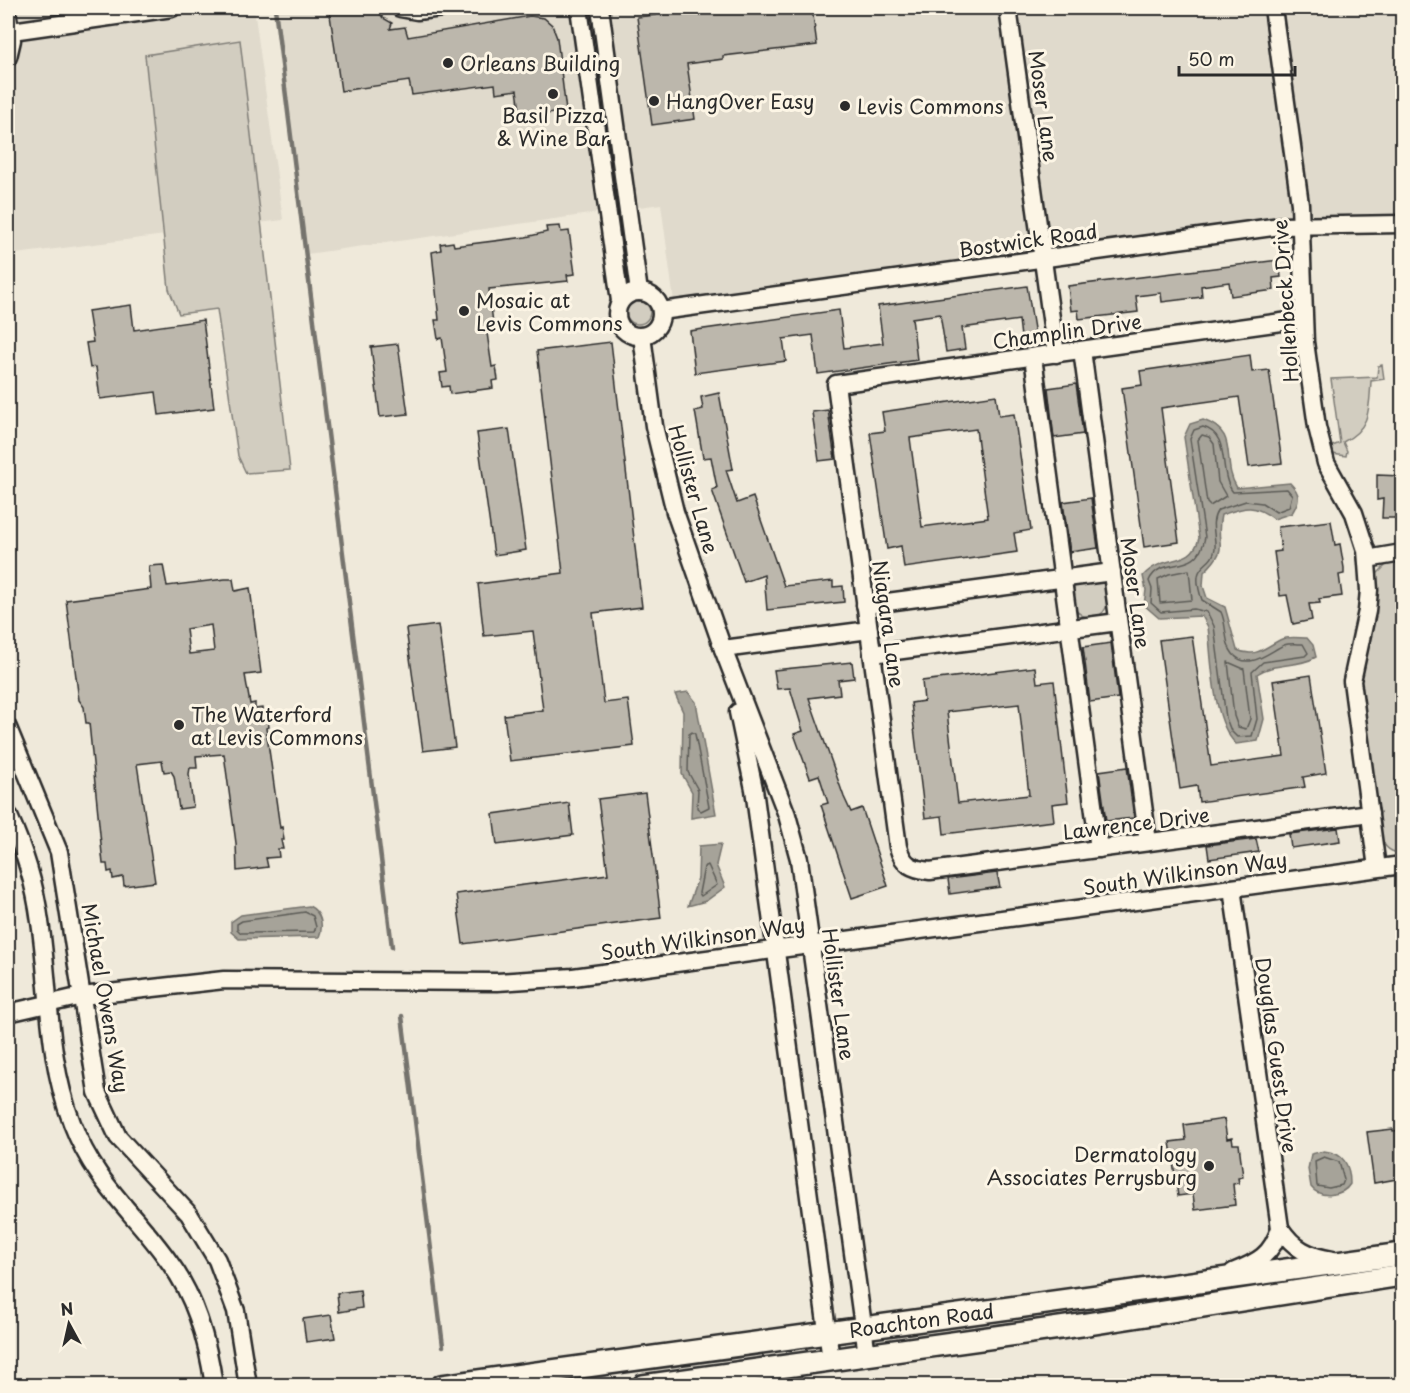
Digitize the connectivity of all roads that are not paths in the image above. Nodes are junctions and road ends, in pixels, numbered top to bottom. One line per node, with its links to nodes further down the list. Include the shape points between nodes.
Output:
1 (172, 8): 8 (street)
2 (400, 8): 3 (street)
3 (442, 8)
4 (579, 8): 14 (street)
5 (600, 8): 13 (street)
6 (1008, 8): 12 (street, Moser Lane)
7 (1274, 8): 11 (street, Hollenbeck Drive)
8 (10, 24): 9 (street)
9 (8, 57)
10 (1402, 225): 11 (street, Bostwick Road)
11 (1301, 226): 12 (street, Bostwick Road); 16 (street, Hollenbeck Drive)
12 (1043, 259): 15 (street, Bostwick Road); 19 (street, Moser Lane)
13 (639, 292): 14 (street); 15 (street, via 656,300)
14 (620, 302): 17 (street, via 617,315 622,328)
15 (661, 311): 17 (street, via 658,325)
16 (1303, 319): 18 (street, Champlin Drive); 23 (street, Hollenbeck Drive, via 1321,448 1354,513)
17 (642, 336): 30 (street, Hollister Lane, via 654,426 667,485)
18 (1082, 350): 19 (street, Champlin Drive); 24 (street, Moser Lane)
19 (1056, 354): 20 (street, Champlin Drive)
20 (1033, 357): 21 (street, Champlin Drive); 25 (street)
21 (836, 384): 26 (street, Niagara Lane)
22 (1402, 553): 23 (street)
23 (1367, 559): 33 (street, Hollenbeck Drive, via 1367,611 1352,681)
24 (1112, 572): 25 (street); 27 (street, Moser Lane)
25 (1063, 579): 26 (street); 28 (street)
26 (865, 605): 29 (street, Niagara Lane)
27 (1118, 622): 28 (street); 35 (street, Moser Lane)
28 (1069, 628): 31 (street); 36 (street)
29 (868, 630): 30 (street); 31 (street, Niagara Lane)
30 (723, 649): 41 (street, Hollister Lane, via 793,836); 42 (street, Hollister Lane, via 752,780)
31 (872, 654): 38 (street, Niagara Lane, via 898,847)
32 (8, 728): 43 (street, Michael Owens Way, via 59,852)
33 (1370, 813): 35 (street, Lawrence Drive); 39 (street, Hollenbeck Drive)
34 (8, 814): 44 (street, via 31,873)
35 (1148, 842): 36 (street, Lawrence Drive)
36 (1099, 849): 38 (street, Lawrence Drive, via 930,871)
37 (1402, 865): 39 (street, South Wilkinson Way)
38 (908, 866)
39 (1377, 868): 40 (street, South Wilkinson Way)
40 (1232, 888): 41 (street, South Wilkinson Way); 46 (street, Douglas Guest Drive)
41 (811, 945): 42 (street, South Wilkinson Way); 51 (street, Hollister Lane)
42 (776, 950): 43 (street, South Wilkinson Way, via 527,980 224,980); 52 (street, Hollister Lane)
43 (82, 996): 44 (street, South Wilkinson Way); 56 (street, Michael Owens Way, via 101,1100 118,1137 189,1214 217,1260 236,1311)
44 (49, 1003): 45 (street, South Wilkinson Way); 55 (street, via 64,1096 82,1147 108,1189 172,1265 196,1313 211,1361)
45 (8, 1013)
46 (1280, 1228): 48 (street, via 1294,1247 1304,1253); 50 (street, via 1269,1253 1259,1262)
47 (1402, 1254): 48 (street, Roachton Road)
48 (1348, 1262): 50 (street, Roachton Road)
49 (1402, 1275): 53 (street, Roachton Road)
50 (1213, 1280): 51 (street, Roachton Road)
51 (863, 1328): 52 (street, Roachton Road); 53 (street, Hollister Lane)
52 (828, 1333): 54 (street, Hollister Lane); 57 (street, Roachton Road)
53 (867, 1355): 54 (street, Roachton Road)
54 (831, 1360): 58 (street, Roachton Road)
55 (214, 1386)
56 (248, 1386)
57 (442, 1386)
58 (643, 1386)

